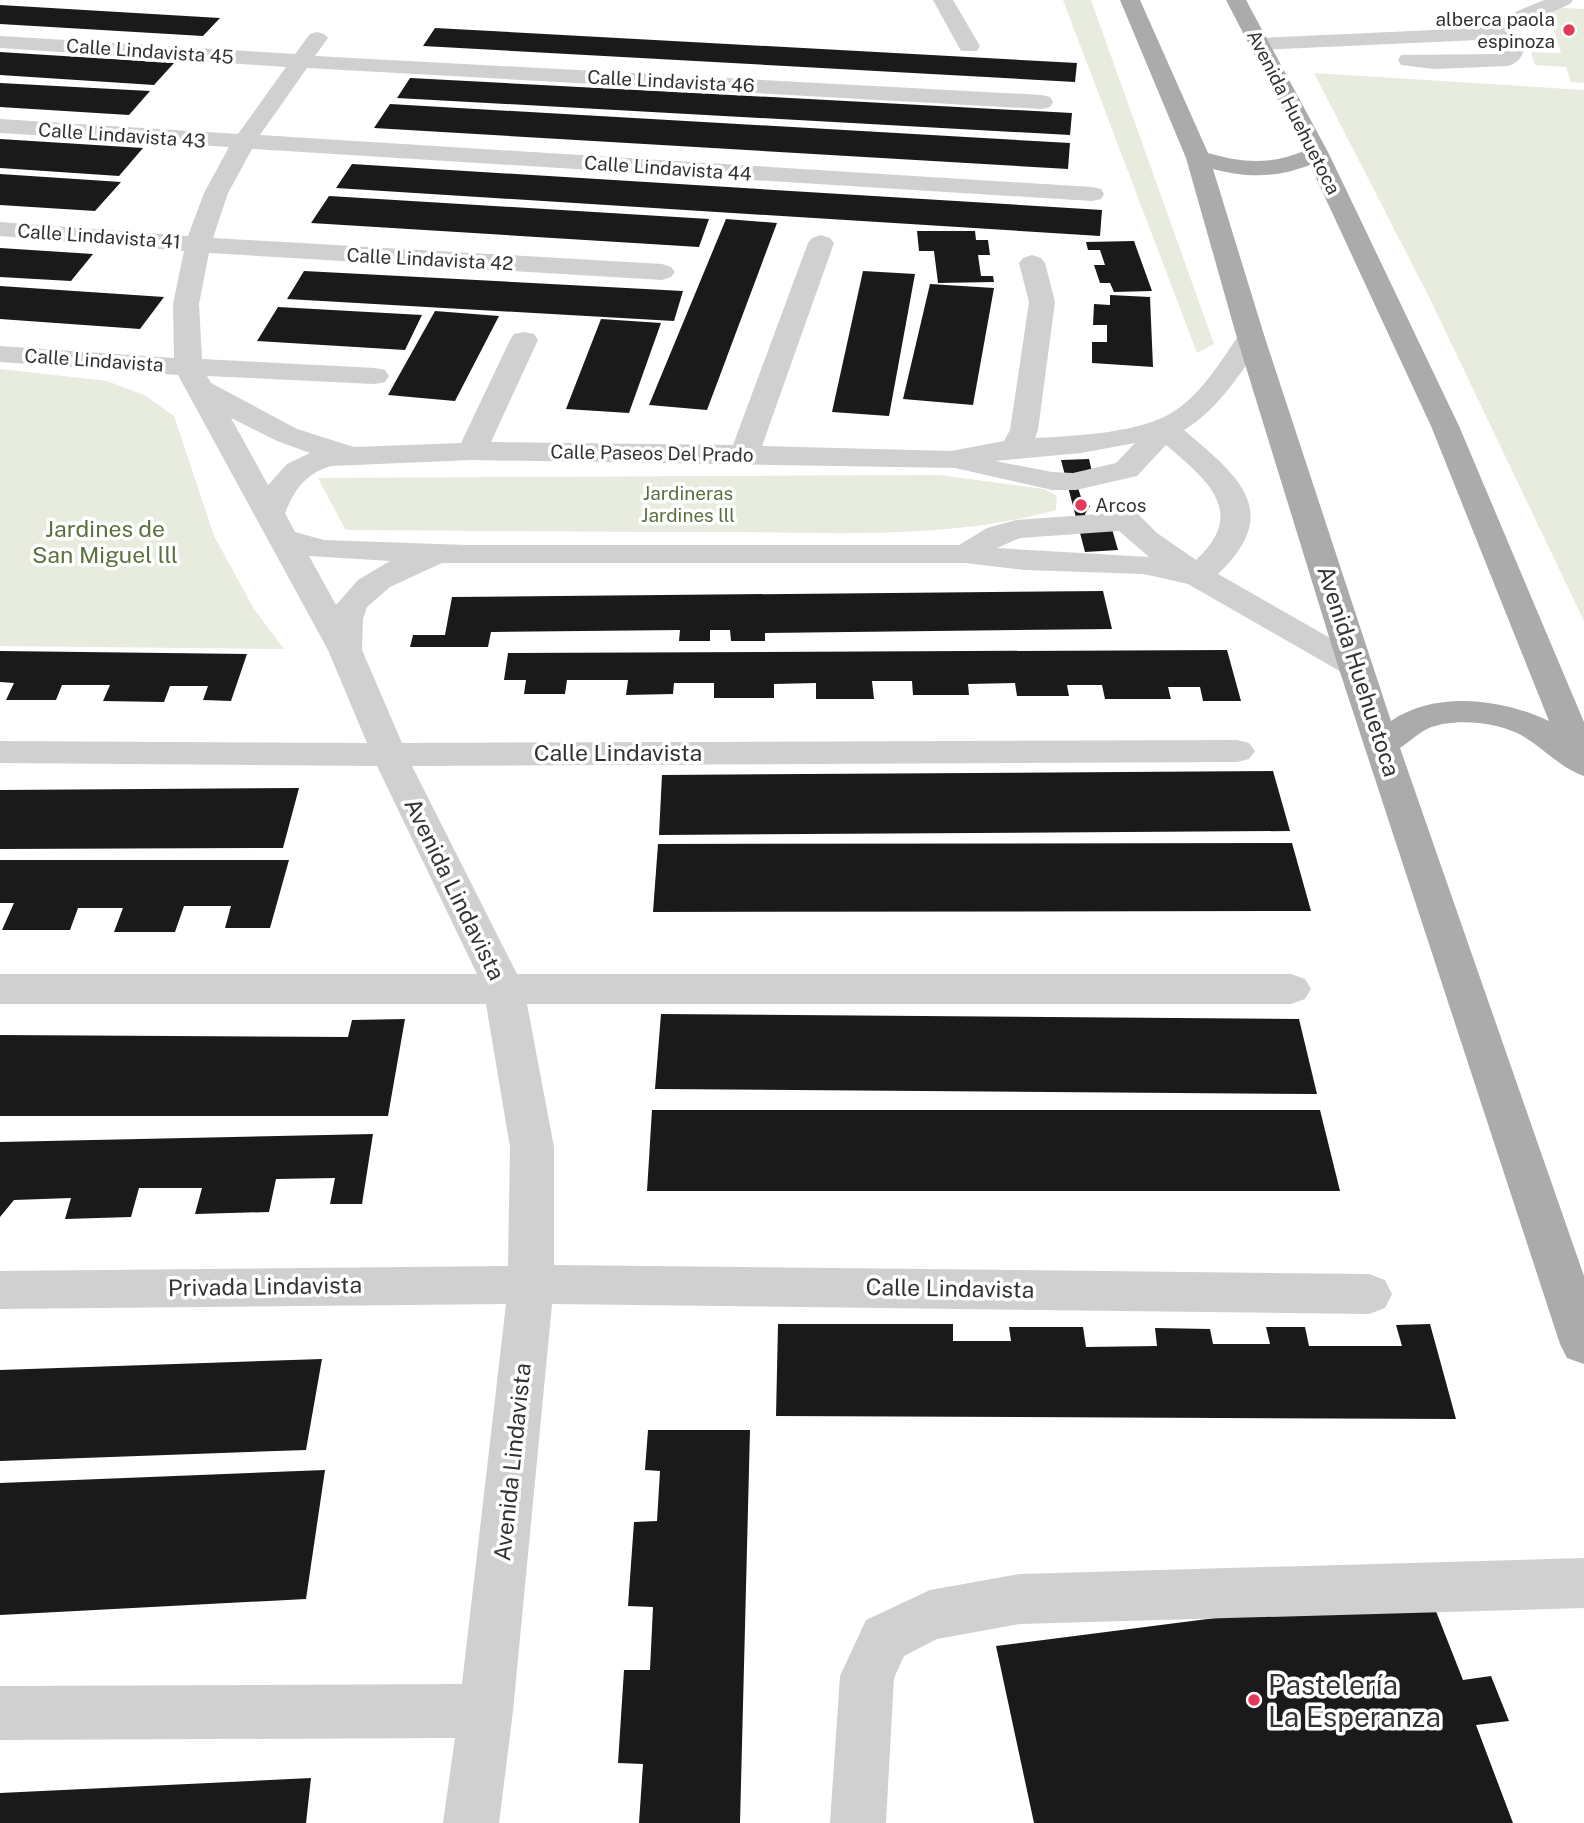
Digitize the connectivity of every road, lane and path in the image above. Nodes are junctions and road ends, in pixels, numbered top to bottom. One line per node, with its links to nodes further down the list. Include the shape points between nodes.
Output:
1 (943, 0): 9 (street)
2 (1130, 0): 15 (main road, Avenida Huehuetoca)
3 (1236, 0): 8 (main road, Avenida Huehuetoca)
4 (1563, 0): 5 (street)
5 (1499, 29): 6 (street, via 1479,34); 6 (street, via 1515,43 1507,60 1404,60)
6 (1364, 39): 8 (street)
7 (0, 42): 10 (street, Calle Lindavista 45)
8 (1261, 44): 14 (main road, Avenida Huehuetoca)
9 (969, 46)
10 (308, 49): 11 (street, Calle Lindavista 46); 13 (street, Avenida Lindavista)
11 (1042, 102)
12 (0, 126): 13 (street, Calle Lindavista 43)
13 (244, 142): 16 (street, Calle Lindavista 44); 19 (street, Avenida Lindavista, via 216,193)
14 (1317, 154): 15 (main road, via 1288,167 1262,170); 45 (main road, Avenida Huehuetoca, via 1445,426)
15 (1198, 158): 22 (main road, Avenida Huehuetoca)
16 (1092, 194)
17 (0, 229): 19 (street, Calle Lindavista 41)
18 (821, 243): 30 (street)
19 (198, 244): 21 (street, Calle Lindavista 42); 26 (street, Avenida Lindavista, via 186,304)
20 (1032, 262): 28 (street, via 1042,302 1024,430)
21 (662, 272)
22 (1251, 338): 27 (street, Calle Paseos Del Prado, via 1212,393); 40 (main road, Avenida Huehuetoca)
23 (524, 340): 29 (street)
24 (0, 354): 26 (street, Calle Lindavista)
25 (375, 376): 26 (street, Calle Lindavista)
26 (195, 378): 31 (street, Calle Paseos Del Prado, via 249,418); 35 (street, Avenida Lindavista)
27 (1165, 429): 28 (street, Calle Paseos Del Prado, via 1082,444); 33 (street, Calle Paseos Del Prado); 38 (street, via 1220,478 1234,500 1239,521 1234,540 1221,558)
28 (1015, 448): 32 (street, Calle Paseos Del Prado)
29 (472, 451): 30 (street, Calle Paseos Del Prado); 31 (street, Calle Paseos Del Prado)
30 (743, 454): 32 (street, Calle Paseos Del Prado)
31 (352, 455): 35 (street, Calle Paseos Del Prado, via 306,463 290,474 280,488)
32 (951, 460): 33 (street, Calle Paseos Del Prado, via 1052,481)
33 (1126, 470): 34 (street, via 1122,496)
34 (1127, 521): 37 (street, via 1016,529); 38 (street)
35 (275, 526): 36 (street, via 303,546); 39 (street, Avenida Lindavista)
36 (466, 554): 37 (street); 39 (street, via 419,561 380,578 353,603 344,632)
37 (965, 554): 38 (street, via 1144,565)
38 (1198, 576): 40 (street)
39 (345, 650): 44 (street, Avenida Lindavista)
40 (1355, 666): 41 (main road, Avenida Huehuetoca)
41 (1383, 744): 45 (main road, via 1415,721 1453,712 1505,716 1535,728); 52 (main road, Avenida Huehuetoca)
42 (1237, 751): 44 (street, Calle Lindavista)
43 (0, 752): 44 (street, Calle Lindavista)
44 (389, 755): 47 (street, Avenida Lindavista)
45 (1583, 762)
46 (0, 989): 47 (street)
47 (504, 989): 48 (street); 49 (street, Avenida Lindavista, via 532,1147)
48 (1291, 989)
49 (531, 1284): 50 (street, Privada Lindavista); 51 (street, Calle Lindavista); 54 (street, Avenida Lindavista)
50 (0, 1290)
51 (1369, 1294)
52 (1584, 1344)
53 (1584, 1583): 57 (street, via 1020,1599 930,1615 885,1638 867,1675)
54 (486, 1711): 55 (street); 56 (street, Avenida Lindavista)
55 (0, 1713)
56 (471, 1823)
57 (858, 1823)

